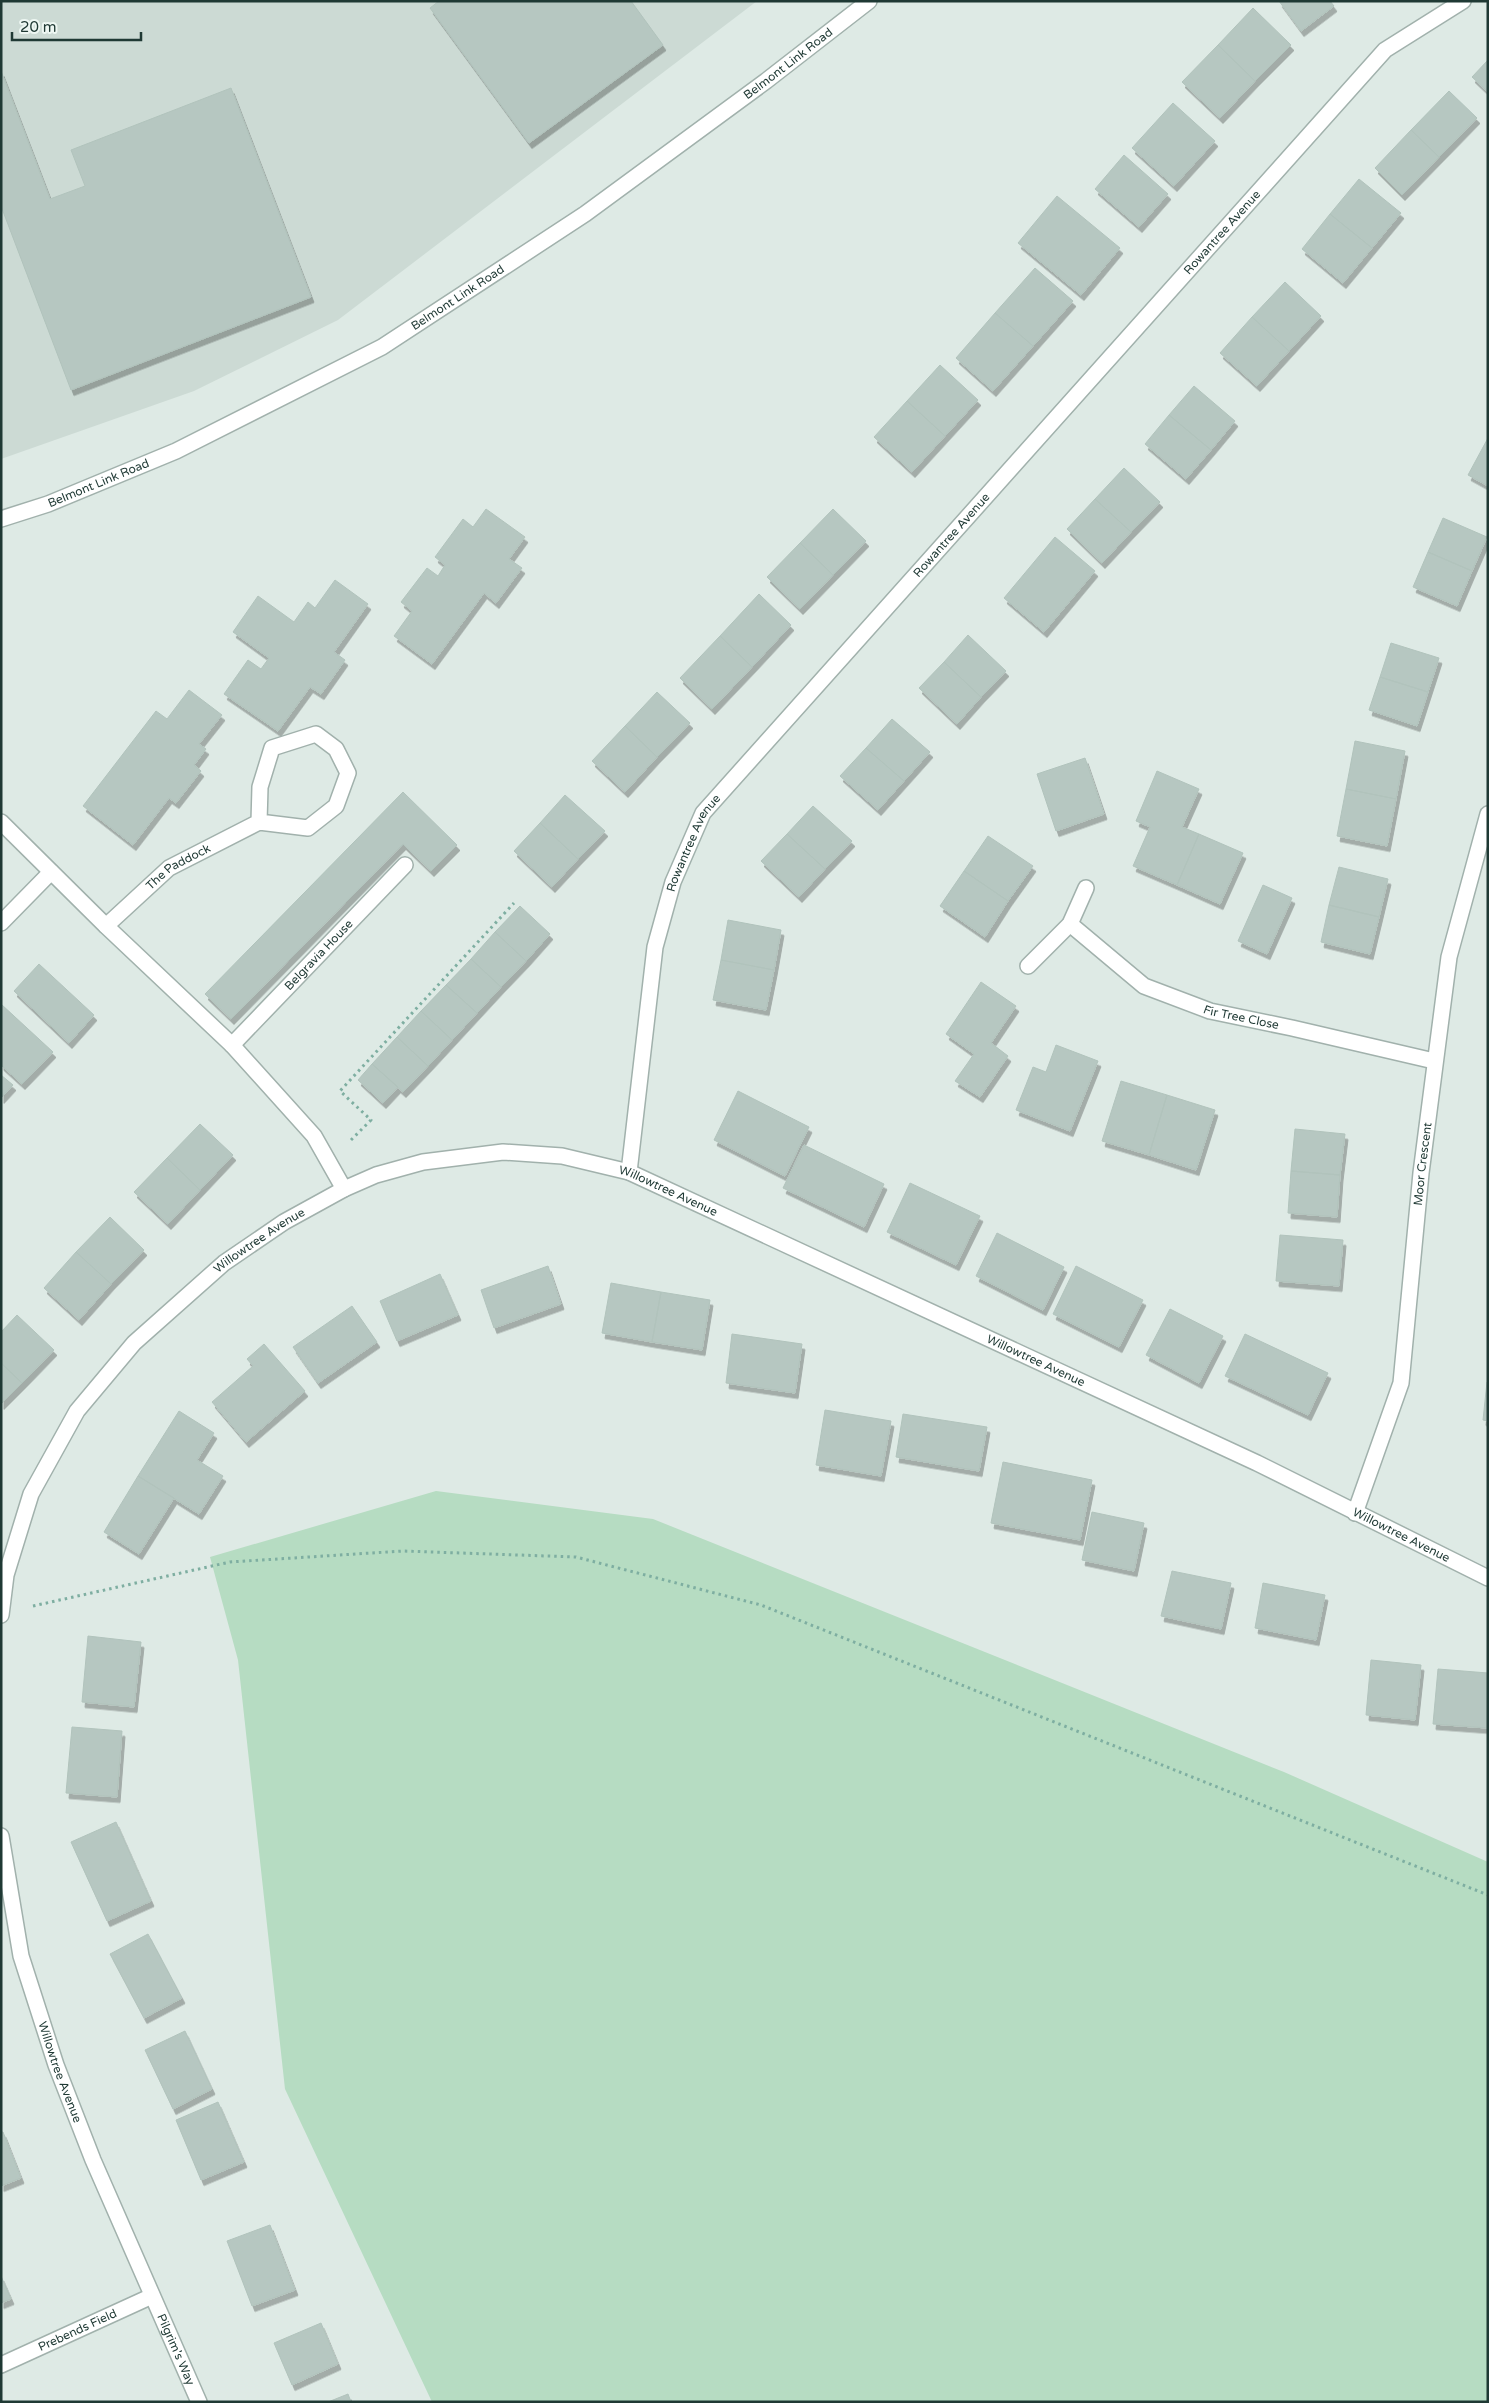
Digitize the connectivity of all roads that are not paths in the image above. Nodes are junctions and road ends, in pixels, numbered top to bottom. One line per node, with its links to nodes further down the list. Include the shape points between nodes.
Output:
1 (869, 1): 3 (street, Belmont Link Road, via 585,214 382,347 176,451 48,504)
2 (1463, 1): 16 (street, Rowantree Avenue, via 1385,50 704,813 673,882 655,947)
3 (1, 519)
4 (1488, 814): 15 (street, Moor Crescent, via 1449,957)
5 (1, 822): 8 (street)
6 (259, 822): 6 (street, via 308,828 336,806 348,773 336,750 316,734 272,748 260,787); 12 (street, The Paddock, via 169,868)
7 (405, 865): 14 (street, Belgravia House)
8 (51, 872): 10 (street); 12 (street)
9 (1086, 888): 11 (street)
10 (1, 923)
11 (1070, 924): 13 (street); 15 (street, Fir Tree Close, via 1144,986 1210,1011)
12 (106, 926): 14 (street)
13 (1028, 966)
14 (232, 1045): 17 (street, via 314,1136)
15 (1434, 1061): 18 (street, Moor Crescent, via 1401,1383)
16 (629, 1172): 17 (street, Willowtree Avenue, via 562,1156 503,1152 423,1162); 18 (street, Willowtree Avenue, via 1257,1463)
17 (344, 1189): 20 (street, Willowtree Avenue, via 284,1222 224,1263 134,1343 76,1411 31,1494 6,1575)
18 (1355, 1513): 19 (street, Willowtree Avenue)
19 (1488, 1578)
20 (1, 1614)
21 (1, 1836): 22 (street, Willowtree Avenue, via 21,1956 53,2056 93,2160)
22 (152, 2296): 23 (street, Prebends Field); 24 (street, Pilgrim's Way)
23 (1, 2365)
24 (200, 2402)

